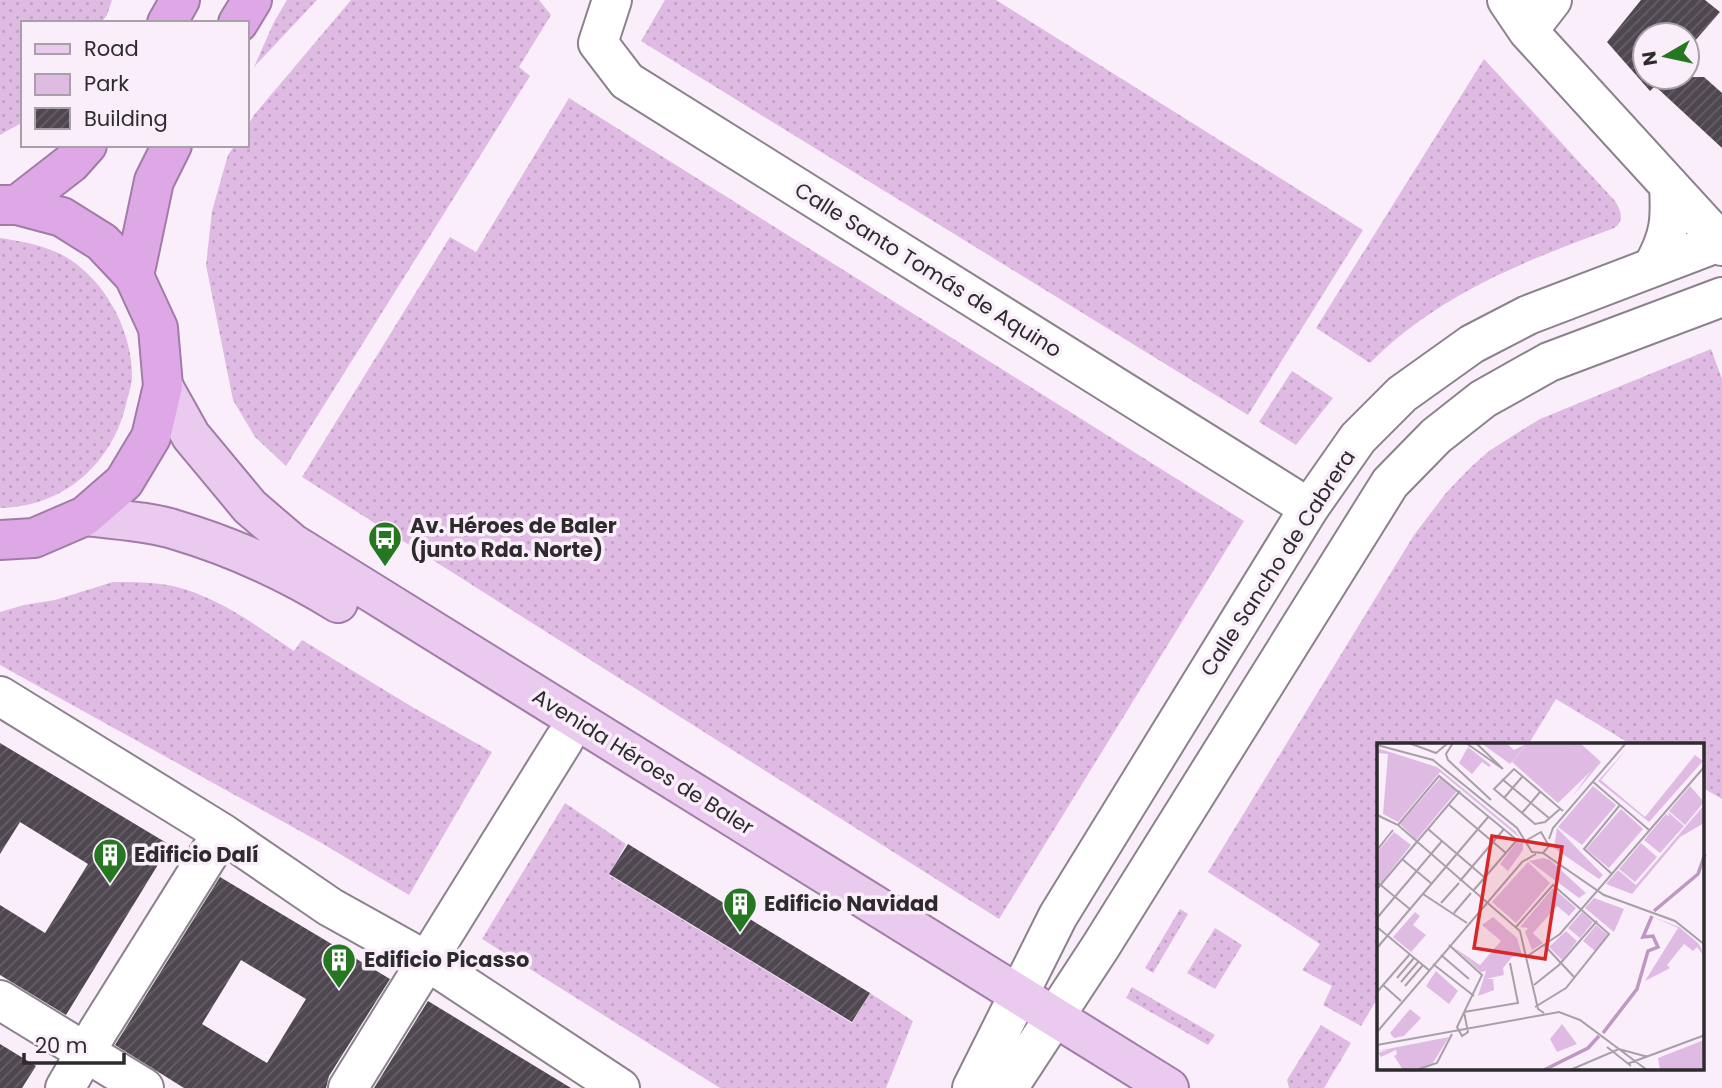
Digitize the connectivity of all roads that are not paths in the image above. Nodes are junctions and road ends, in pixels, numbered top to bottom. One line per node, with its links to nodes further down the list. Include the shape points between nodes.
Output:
1 (180, 0): 7 (highway)
2 (251, 0): 8 (highway)
3 (612, 0): 19 (street, Calle Santo Tomás de Aquino, via 598,43 627,81)
4 (1481, 0): 9 (street)
5 (1507, 0): 9 (street)
6 (1552, 0): 9 (street)
7 (168, 21)
8 (239, 21)
9 (1528, 31): 12 (street)
10 (85, 147): 13 (highway, via 71,163)
11 (171, 147): 16 (highway, via 154,181)
12 (1675, 192): 14 (street); 15 (street, via 1666,243)
13 (9, 205): 16 (highway, via 62,217 102,242)
14 (1722, 235): 15 (street, Calle Sancho de Cabrera)
15 (1653, 267): 19 (street, Calle Sancho de Cabrera, via 1528,315 1462,351 1402,394 1358,438)
16 (134, 276): 18 (highway, via 158,328)
17 (1722, 297): 28 (street, via 1549,362 1483,399 1390,483)
18 (163, 386): 20 (highway, via 145,448 124,482); 27 (main road, Avenida Héroes de Baler, via 191,436 250,507 292,543)
19 (1309, 508): 27 (street, Calle Sancho de Cabrera, via 1058,916)
20 (85, 516): 21 (highway, via 34,538); 23 (main road, Avenida Héroes de Baler, via 174,529 243,554 304,583)
21 (0, 540)
22 (0, 696): 24 (street)
23 (564, 740): 25 (street); 27 (main road, Avenida Héroes de Baler)
24 (222, 833): 25 (street, via 330,907); 29 (street)
25 (427, 961): 32 (street); 33 (street)
26 (0, 1000): 29 (street)
27 (1013, 1004): 28 (main road, Avenida Héroes de Baler); 34 (street, Calle Sancho de Cabrera)
28 (1048, 1026): 35 (street); 36 (main road, Avenida Héroes de Baler); 37 (main road, Avenida Héroes de Baler)
29 (87, 1052): 30 (street); 31 (street)
30 (65, 1088)
31 (144, 1088)
32 (348, 1088)
33 (620, 1088)
34 (972, 1088)
35 (1008, 1088)
36 (1129, 1088)
37 (1169, 1088)

